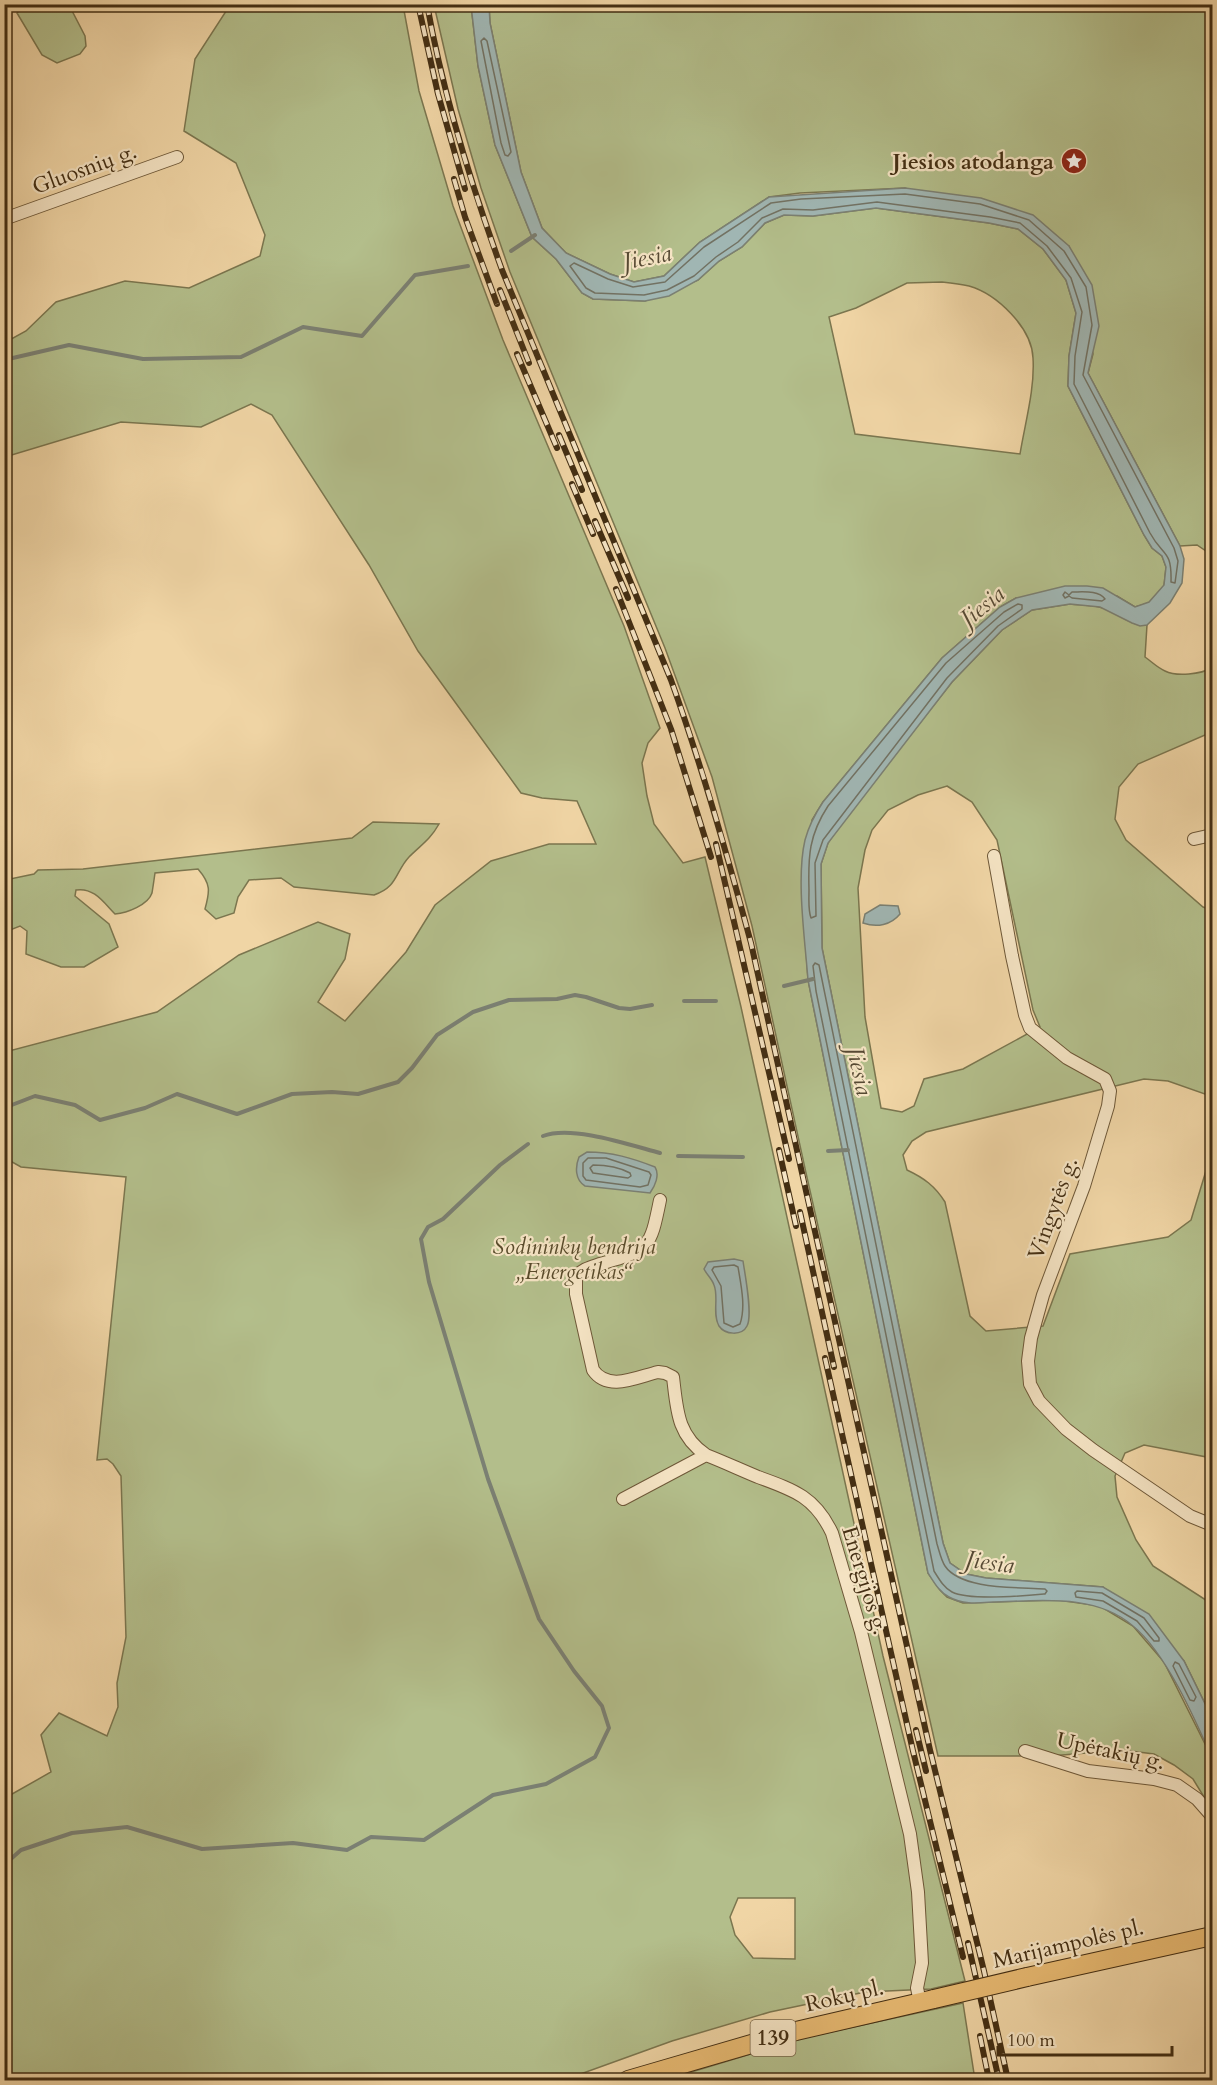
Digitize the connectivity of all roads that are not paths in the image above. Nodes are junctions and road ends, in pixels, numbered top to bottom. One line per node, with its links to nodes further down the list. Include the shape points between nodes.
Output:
1 (177, 157): 2 (street, Gluosnių g.)
2 (4, 219)
3 (1212, 835): 4 (street)
4 (1194, 839)
5 (994, 856): 9 (street, Vingytės g., via 1030,1028 1067,1058 1105,1079 1110,1091 1084,1186 1031,1338 1030,1384 1039,1401 1075,1436 1190,1515)
6 (660, 1200): 7 (street, Energijos g., via 653,1234 641,1251 580,1273 576,1277 576,1294 598,1377 609,1382 658,1372 673,1377 681,1427 696,1449)
7 (706, 1455): 8 (street); 13 (street, Energijos g., via 802,1495 820,1511 832,1533 861,1632 910,1834 922,1963 917,1988)
8 (623, 1498)
9 (1212, 1525)
10 (1025, 1751): 11 (street, Upėtakių g., via 1088,1771 1177,1785)
11 (1212, 1816)
12 (1212, 1936): 13 (main road, Marijampolės pl. / 139, bridge)
13 (927, 2000): 14 (main road, Rokų pl. / 139, via 796,2031)
14 (628, 2080)

